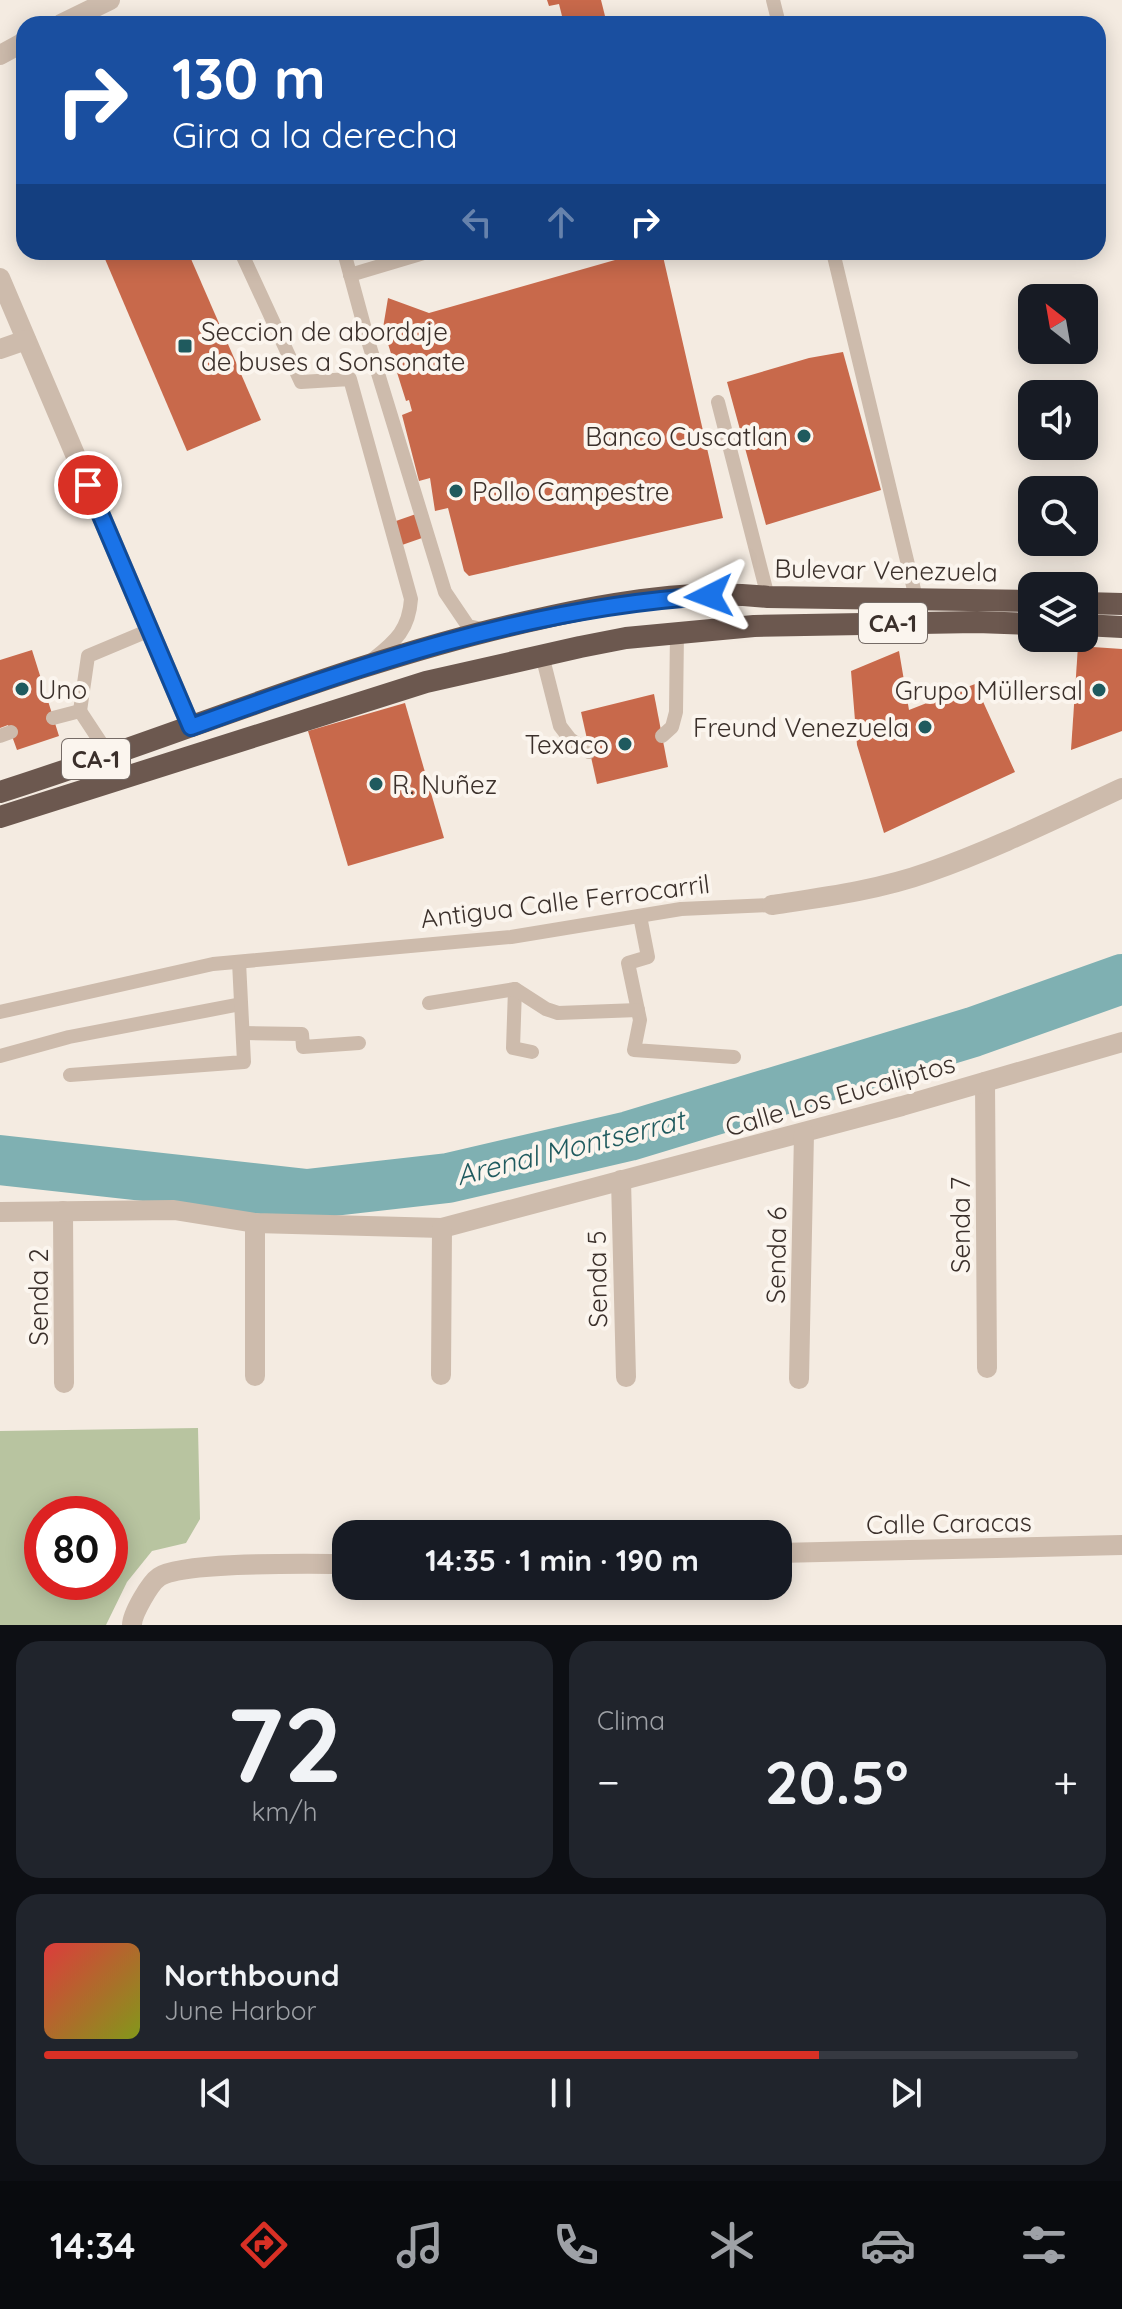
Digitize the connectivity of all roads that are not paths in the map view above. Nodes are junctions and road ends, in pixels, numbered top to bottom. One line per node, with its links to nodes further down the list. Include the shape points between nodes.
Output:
1 (110, 0): 2 (street)
2 (77, 16)
3 (245, 260): 24 (lane, via 301,382 350,379 411,599 410,618 401,633)
4 (346, 260): 7 (lane)
5 (400, 260): 7 (lane)
6 (835, 260): 13 (lane)
7 (350, 275): 21 (lane, via 445,592 468,626)
8 (0, 278): 9 (street)
9 (26, 340): 10 (street); 20 (street)
10 (0, 349)
11 (718, 402): 12 (lane)
12 (768, 597): 13 (highway, Bulevar Venezuela / CA-1); 21 (highway, Bulevar Venezuela / CA-1, via 648,599)
13 (916, 598): 14 (highway, Bulevar Venezuela / CA-1)
14 (1018, 601)
15 (1098, 603): 16 (highway)
16 (1122, 604)
17 (1018, 623): 22 (highway, Bulevar Venezuela / CA-1)
18 (1098, 626): 19 (highway)
19 (1122, 627)
20 (150, 630): 25 (lane, via 88,656); 27 (street)
21 (486, 630): 24 (highway, Bulevar Venezuela / CA-1)
22 (677, 632): 23 (highway, Bulevar Venezuela / CA-1); 28 (lane, via 676,712 672,727)
23 (542, 655): 29 (lane, via 560,726); 33 (highway, Bulevar Venezuela / CA-1, via 426,682)
24 (362, 665): 27 (highway, Bulevar Venezuela / CA-1)
25 (80, 711): 26 (lane); 30 (lane)
26 (53, 718)
27 (191, 727): 30 (highway, Bulevar Venezuela / CA-1)
28 (662, 736)
29 (589, 752)
30 (109, 755): 32 (highway, Bulevar Venezuela / CA-1)
31 (1122, 788): 34 (street, Antigua Calle Ferrocarril, via 929,873)
32 (0, 792)
33 (0, 817)
34 (772, 905): 35 (lane, Antigua Calle Ferrocarril)
35 (640, 916): 36 (lane, Antigua Calle Ferrocarril, via 511,937); 40 (lane, via 648,957 628,963)
36 (239, 962): 39 (lane); 41 (lane, Antigua Calle Ferrocarril)
37 (515, 989): 38 (lane); 40 (lane, via 558,1013); 45 (lane, via 513,1048)
38 (429, 1003)
39 (241, 1004): 42 (lane); 46 (lane, via 69,1037)
40 (638, 1010): 47 (lane, via 634,1050)
41 (0, 1012)
42 (243, 1033): 44 (lane, via 302,1034 303,1047); 48 (lane, via 244,1062)
43 (1122, 1042): 49 (street, Calle Los Eucaliptos)
44 (359, 1043)
45 (532, 1052)
46 (0, 1056)
47 (734, 1057)
48 (70, 1075)
49 (985, 1082): 50 (street, Calle Los Eucaliptos); 56 (street, Senda 7)
50 (804, 1133): 51 (street, Calle Los Eucaliptos); 60 (street, Senda 6)
51 (621, 1180): 55 (street, Calle Los Eucaliptos); 59 (street, Senda 5)
52 (63, 1211): 53 (street, Calle Los Eucaliptos); 54 (street, Calle Los Eucaliptos, via 174,1210); 61 (street, Senda 2)
53 (0, 1212)
54 (255, 1223): 55 (street, Calle Los Eucaliptos); 58 (street)
55 (442, 1228): 57 (street)
56 (987, 1368)
57 (441, 1375)
58 (255, 1376)
59 (626, 1377)
60 (799, 1379)
61 (64, 1383)
62 (1122, 1545): 63 (street, Calle Caracas)
63 (792, 1553)
64 (332, 1564): 65 (street, via 190,1567 159,1577 143,1597)
65 (132, 1625)

